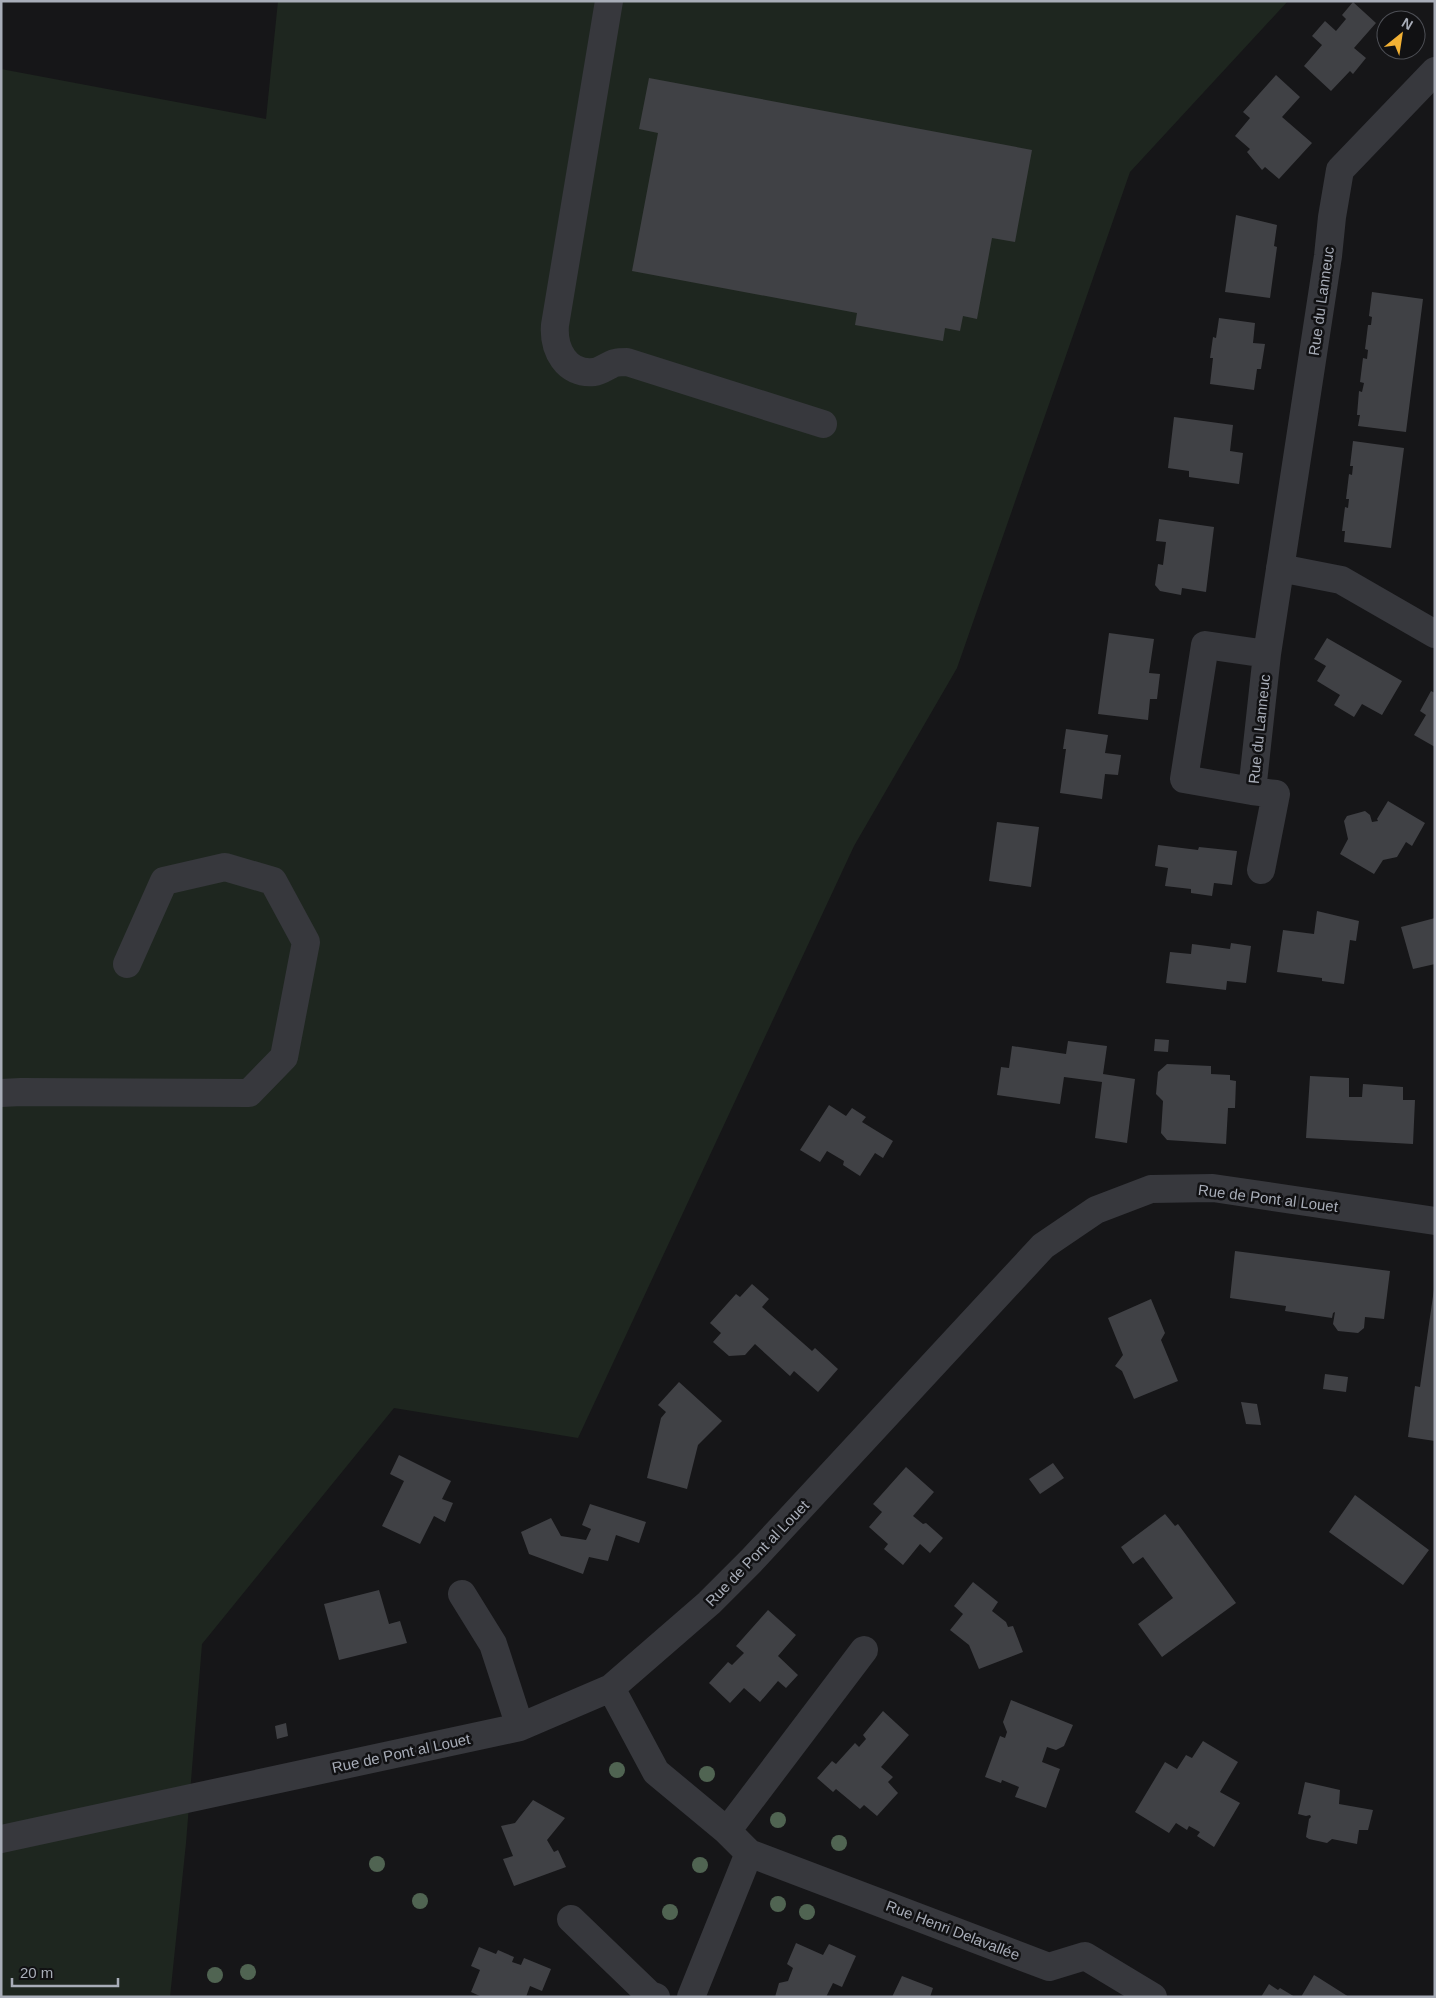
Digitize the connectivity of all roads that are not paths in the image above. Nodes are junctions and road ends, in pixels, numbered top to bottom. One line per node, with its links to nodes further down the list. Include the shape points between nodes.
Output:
1 (609, 1): 3 (street, via 554,338 557,349 563,360 582,371 593,372 627,362)
2 (1435, 71): 4 (street, Rue du Lanneuc, via 1340,170)
3 (823, 424)
4 (1280, 568): 5 (street, via 1341,580); 6 (street, Rue du Lanneuc)
5 (1435, 634)
6 (1266, 654): 7 (street, Rue du Lanneuc); 7 (street, via 1205,645 1184,779)
7 (1252, 791): 8 (street, Rue du Lanneuc, via 1276,794)
8 (1261, 870)
9 (127, 964): 10 (street, via 164,881 225,867 273,881 306,942 284,1057 249,1092)
10 (1, 1093)
11 (1435, 1221): 14 (street, Rue de Pont al Louet, via 1213,1188 1152,1189 1096,1210 1044,1246 709,1603)
12 (462, 1594): 15 (street, via 493,1644)
13 (864, 1650): 16 (street)
14 (611, 1688): 15 (street, Rue de Pont al Louet); 16 (street, Rue Henri Delavallée, via 656,1772)
15 (520, 1727): 17 (street, Rue de Pont al Louet)
16 (727, 1831): 18 (street, Rue Henri Delavallée)
17 (1, 1839)
18 (749, 1853): 21 (street); 22 (street, Rue Henri Delavallée, via 1049,1967 1085,1956)
19 (571, 1919): 20 (street, via 650,1995)
20 (656, 1997)
21 (691, 1997)
22 (1153, 1997)

